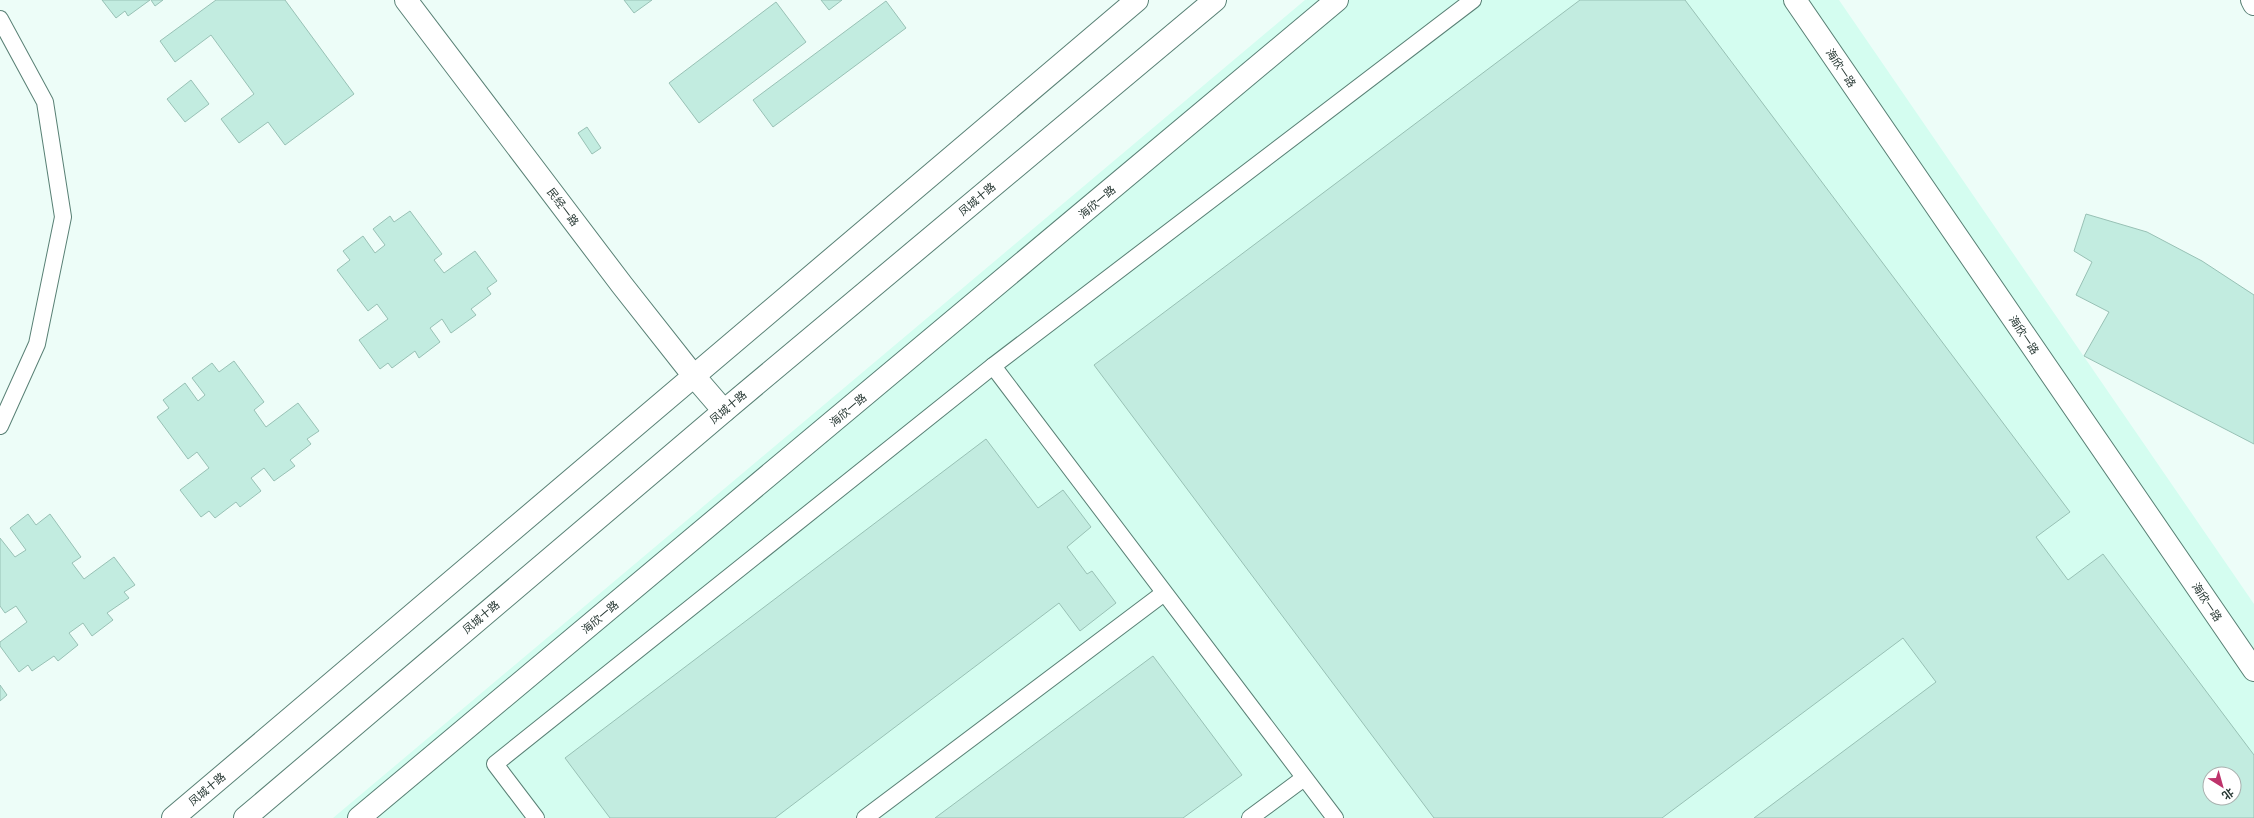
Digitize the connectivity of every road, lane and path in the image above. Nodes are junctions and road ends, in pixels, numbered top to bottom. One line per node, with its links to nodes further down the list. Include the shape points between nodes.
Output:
1 (406, 0): 11 (main road, 民经一路)
2 (1137, 0): 11 (main road, 凤城十路)
3 (1215, 0): 12 (main road, 凤城十路)
4 (1337, 0): 19 (main road, 海欣一路)
5 (1473, 0): 10 (lane)
6 (1795, 0): 15 (main road, 海欣一路)
7 (2252, 0): 8 (main road)
8 (2254, 4)
9 (0, 19): 13 (lane, via 45,102 63,217 37,344)
10 (993, 366): 14 (lane); 20 (lane, via 495,764)
11 (693, 375): 12 (main road, 民经一路); 17 (main road, 凤城十路)
12 (724, 411): 18 (main road, 凤城十路)
13 (0, 426)
14 (1164, 593): 16 (lane); 21 (lane)
15 (2254, 670)
16 (1304, 778): 22 (lane); 23 (lane)
17 (173, 818)
18 (245, 818)
19 (359, 818)
20 (536, 818)
21 (864, 818)
22 (1250, 818)
23 (1335, 818)

